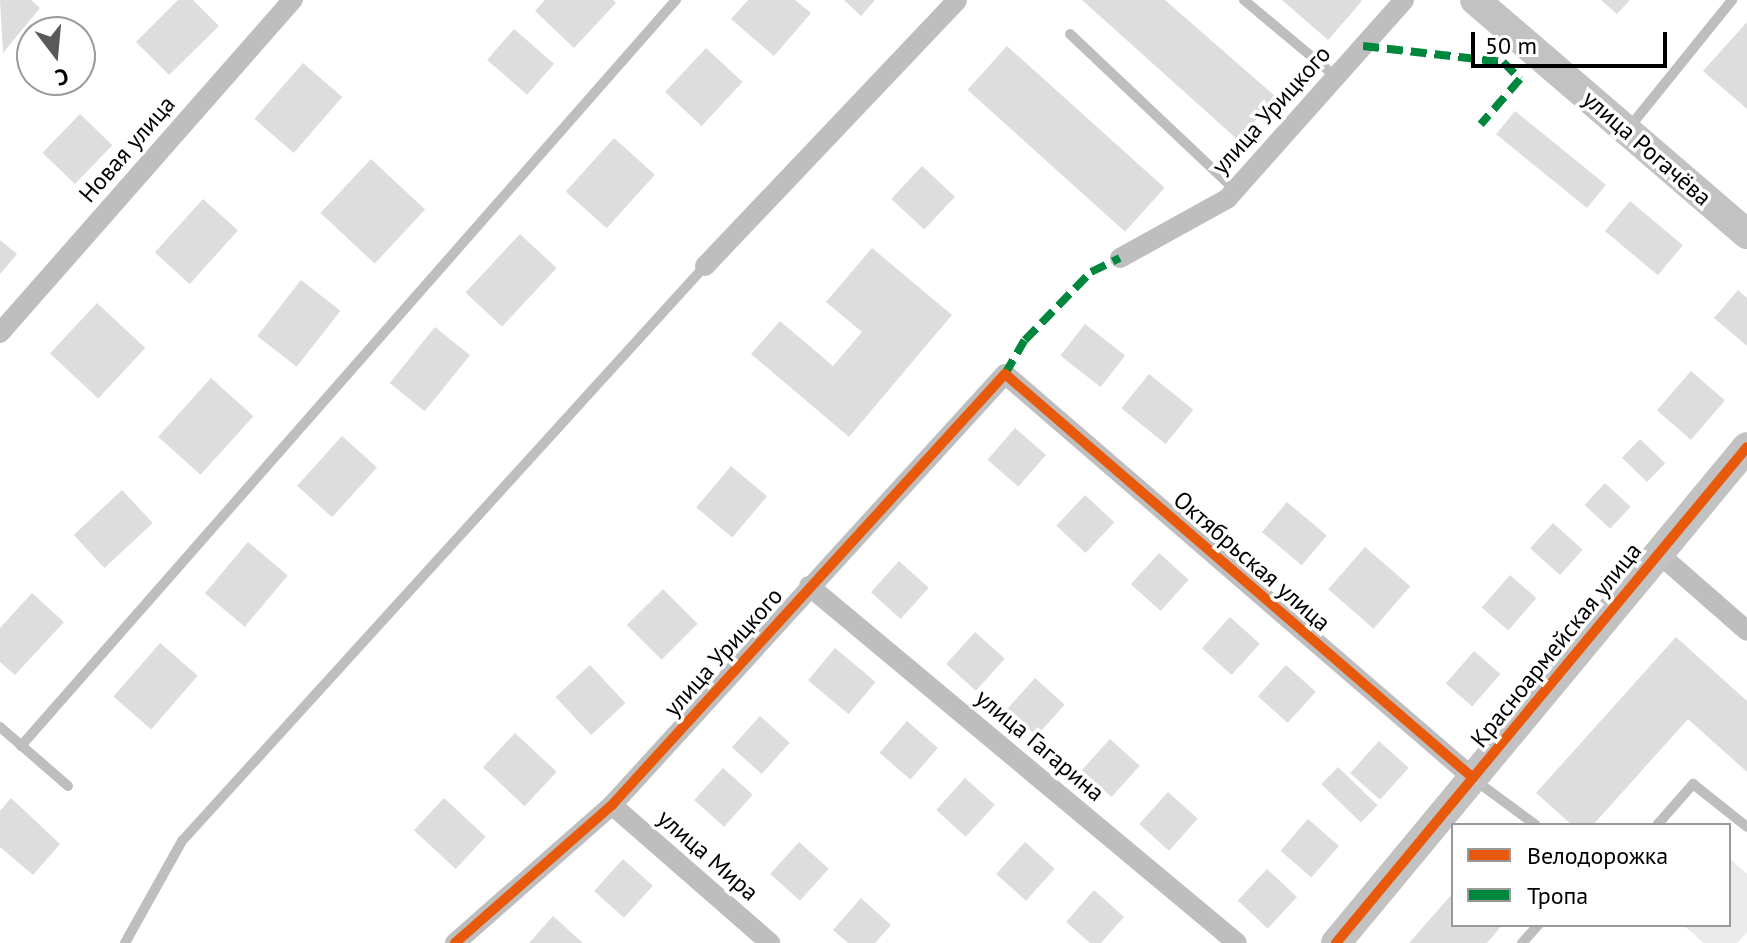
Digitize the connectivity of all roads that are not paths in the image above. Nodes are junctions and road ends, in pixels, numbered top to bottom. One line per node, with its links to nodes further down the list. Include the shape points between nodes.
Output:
1 (293, 0): 15 (street, Новая улица)
2 (676, 0): 22 (lane)
3 (957, 0): 14 (street)
4 (1244, 0): 9 (lane)
5 (1404, 0): 9 (street, улица Урицкого)
6 (1475, 0): 10 (street, улица Рогачёва)
7 (1732, 0): 10 (lane)
8 (1070, 34): 11 (lane)
9 (1336, 77): 11 (street, улица Урицкого)
10 (1626, 130): 12 (street, улица Рогачёва)
11 (1235, 190): 13 (street, улица Урицкого)
12 (1747, 234)
13 (1120, 258)
14 (705, 266): 30 (lane, via 182,841)
15 (0, 333)
16 (1005, 374): 19 (street, улица Урицкого); 23 (street, Октябрьская улица)
17 (1747, 447): 18 (street, Красноармейская улица)
18 (1658, 553): 20 (street); 23 (street, Красноармейская улица)
19 (809, 586): 25 (street, улица Урицкого); 33 (street, улица Гагарина)
20 (1747, 631)
21 (0, 727): 22 (lane)
22 (21, 746): 24 (lane)
23 (1473, 778): 26 (lane); 34 (street, Красноармейская улица)
24 (68, 786)
25 (612, 805): 31 (street, улица Урицкого); 32 (street, улица Мира)
26 (1533, 823)
27 (1659, 823): 28 (lane, via 1693,784)
28 (1747, 827)
29 (1536, 927): 35 (lane)
30 (125, 943)
31 (455, 943)
32 (770, 943)
33 (1237, 943)
34 (1336, 943)
35 (1522, 943)

